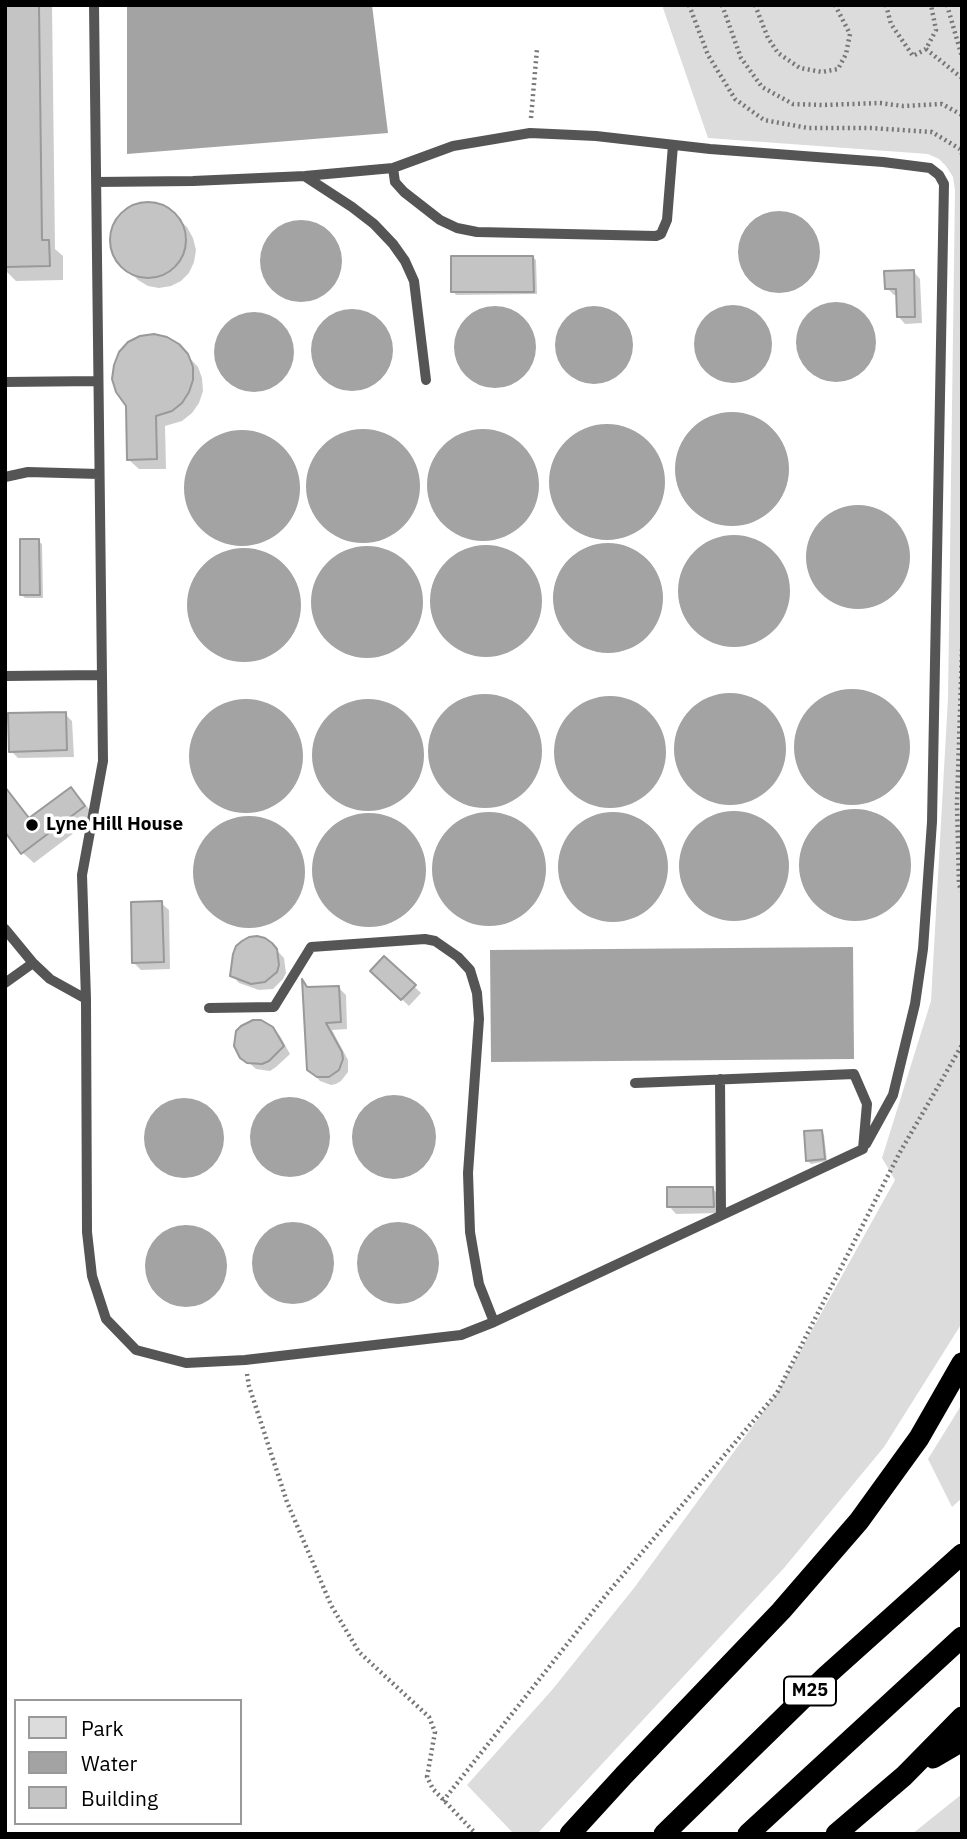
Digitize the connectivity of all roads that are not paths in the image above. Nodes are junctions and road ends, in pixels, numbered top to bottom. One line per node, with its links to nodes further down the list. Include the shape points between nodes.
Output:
1 (94, 5): 5 (lane)
2 (673, 145): 3 (lane, via 530,133 453,146); 3 (lane, via 667,220 656,236 457,228 404,192 395,182); 20 (lane, via 930,168 944,184 932,822 923,949 893,1094)
3 (393, 168): 4 (lane)
4 (305, 176): 5 (lane); 6 (lane, via 374,224 405,261 414,281)
5 (96, 181): 7 (lane)
6 (426, 380)
7 (98, 381): 8 (lane); 9 (lane)
8 (5, 382)
9 (99, 474): 10 (lane, via 27,472); 11 (lane)
10 (5, 477)
11 (101, 675): 12 (lane); 16 (lane, via 103,761 82,875)
12 (5, 676)
13 (5, 929): 14 (lane)
14 (33, 963): 15 (lane); 16 (lane, via 50,979)
15 (5, 983)
16 (86, 999): 22 (lane, via 87,1232 92,1276 106,1319 136,1350 186,1363 245,1360 461,1335)
17 (209, 1008): 22 (lane, via 274,1007 312,947 425,939 445,946 470,970 477,993 478,1031 468,1173 470,1232 479,1284)
18 (720, 1079): 19 (lane); 20 (lane, via 854,1074 867,1104); 21 (lane)
19 (635, 1083)
20 (863, 1149): 21 (lane)
21 (721, 1214): 22 (lane)
22 (494, 1322)
23 (962, 1363): 29 (highway, via 919,1438 859,1521 781,1611)
24 (962, 1554): 30 (highway, M25, via 826,1676)
25 (962, 1637): 31 (highway)
26 (962, 1717): 28 (highway)
27 (962, 1741): 28 (highway)
28 (904, 1776): 32 (highway)
29 (570, 1834)
30 (664, 1834)
31 (748, 1834)
32 (836, 1834)

